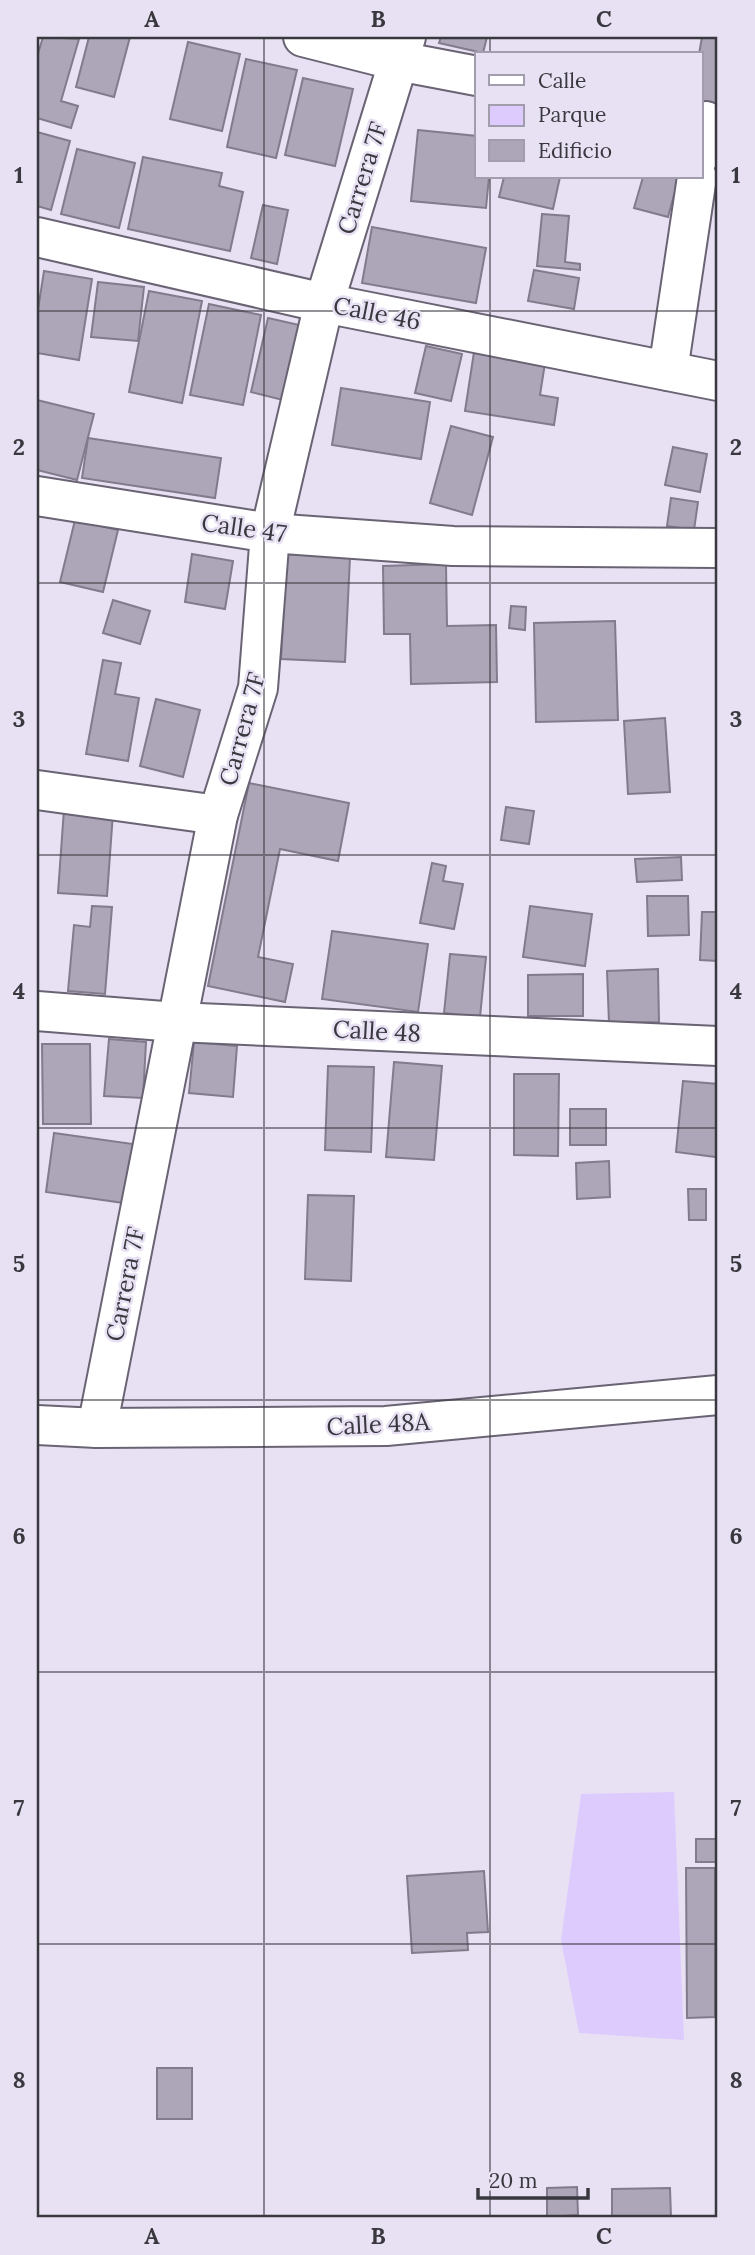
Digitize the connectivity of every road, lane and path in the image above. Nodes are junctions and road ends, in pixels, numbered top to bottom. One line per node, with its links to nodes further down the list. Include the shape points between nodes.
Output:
1 (303, 37): 2 (street)
2 (402, 49): 3 (street); 6 (street, Carrera 7F)
3 (475, 75)
4 (697, 178): 7 (street)
5 (37, 237): 6 (street, Calle 46)
6 (324, 303): 7 (street, Calle 46); 10 (street, Carrera 7F)
7 (668, 371): 8 (street, Calle 46)
8 (718, 381)
9 (37, 496): 10 (street, Calle 47)
10 (270, 533): 11 (street, Calle 47, via 453,546); 13 (street, Carrera 7F, via 258,688)
11 (718, 548)
12 (37, 790): 13 (street)
13 (218, 815): 15 (street, Carrera 7F)
14 (37, 1011): 15 (street, Calle 48)
15 (176, 1022): 16 (street, Calle 48); 19 (street, Carrera 7F)
16 (718, 1046)
17 (718, 1395): 19 (street, Calle 48A, via 386,1426)
18 (37, 1425): 19 (street, Calle 48A)
19 (97, 1428)

